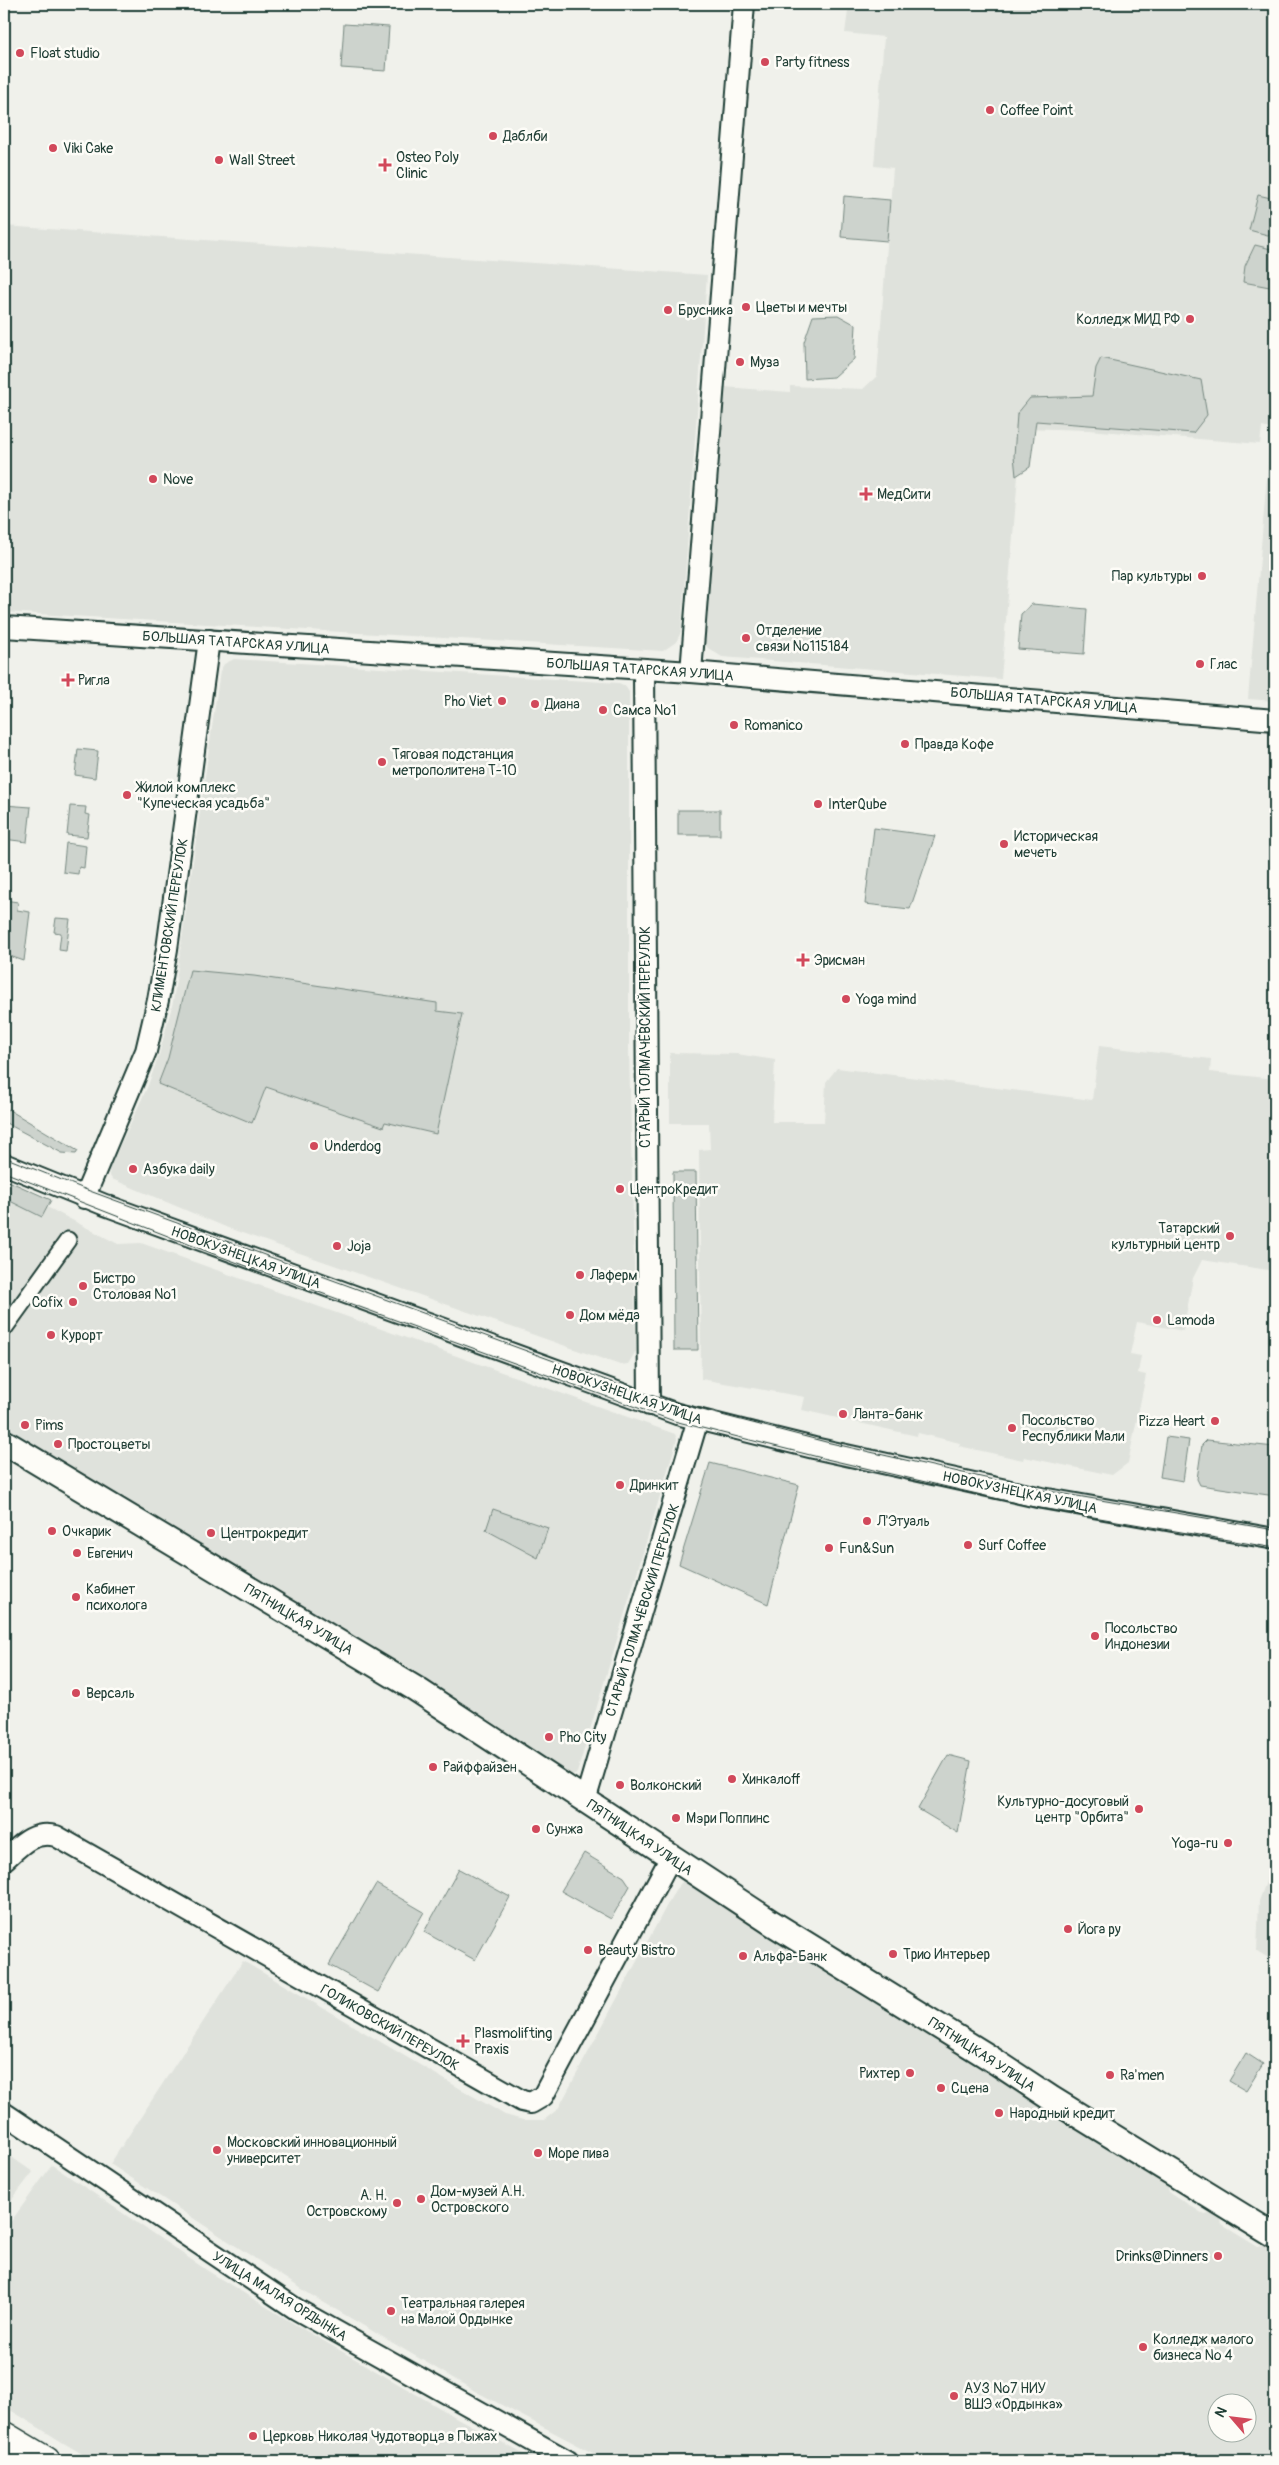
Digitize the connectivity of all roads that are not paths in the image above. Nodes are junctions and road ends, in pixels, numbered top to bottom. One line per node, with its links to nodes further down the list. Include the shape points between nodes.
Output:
1 (744, 4): 5 (street)
2 (4, 627): 3 (street, БОЛЬШАЯ ТАТАРСКАЯ УЛИЦА)
3 (209, 640): 4 (street, БОЛЬШАЯ ТАТАРСКАЯ УЛИЦА); 8 (street, КЛИМЕНТОВСКИЙ ПЕРЕУЛОК, via 158,1000 142,1060)
4 (644, 669): 5 (street, БОЛЬШАЯ ТАТАРСКАЯ УЛИЦА); 11 (street, СТАРЫЙ ТОЛМАЧЁВСКИЙ ПЕРЕУЛОК)
5 (691, 672): 6 (street, БОЛЬШАЯ ТАТАРСКАЯ УЛИЦА)
6 (1275, 720)
7 (4, 1164): 8 (street, НОВОКУЗНЕЦКАЯ УЛИЦА)
8 (84, 1198): 11 (street, НОВОКУЗНЕЦКАЯ УЛИЦА)
9 (68, 1240): 10 (street)
10 (4, 1329)
11 (649, 1405): 12 (street, НОВОКУЗНЕЦКАЯ УЛИЦА)
12 (698, 1420): 14 (street, НОВОКУЗНЕЦКАЯ УЛИЦА, via 1042,1498); 15 (street, СТАРЫЙ ТОЛМАЧЁВСКИЙ ПЕРЕУЛОК)
13 (4, 1442): 15 (street, ПЯТНИЦКАЯ УЛИЦА, via 416,1689)
14 (1275, 1539)
15 (585, 1800): 16 (street, ПЯТНИЦКАЯ УЛИЦА)
16 (671, 1857): 17 (street, ГОЛИКОВСКИЙ ПЕРЕУЛОК, via 543,2096 531,2102 522,2101 56,1836 39,1834 29,1838); 19 (street, ПЯТНИЦКАЯ УЛИЦА, via 1056,2102)
17 (4, 1860)
18 (4, 2113): 22 (street, УЛИЦА МАЛАЯ ОРДЫНКА, via 304,2314)
19 (1275, 2236)
20 (4, 2436): 21 (main road)
21 (46, 2461)
22 (568, 2461)

